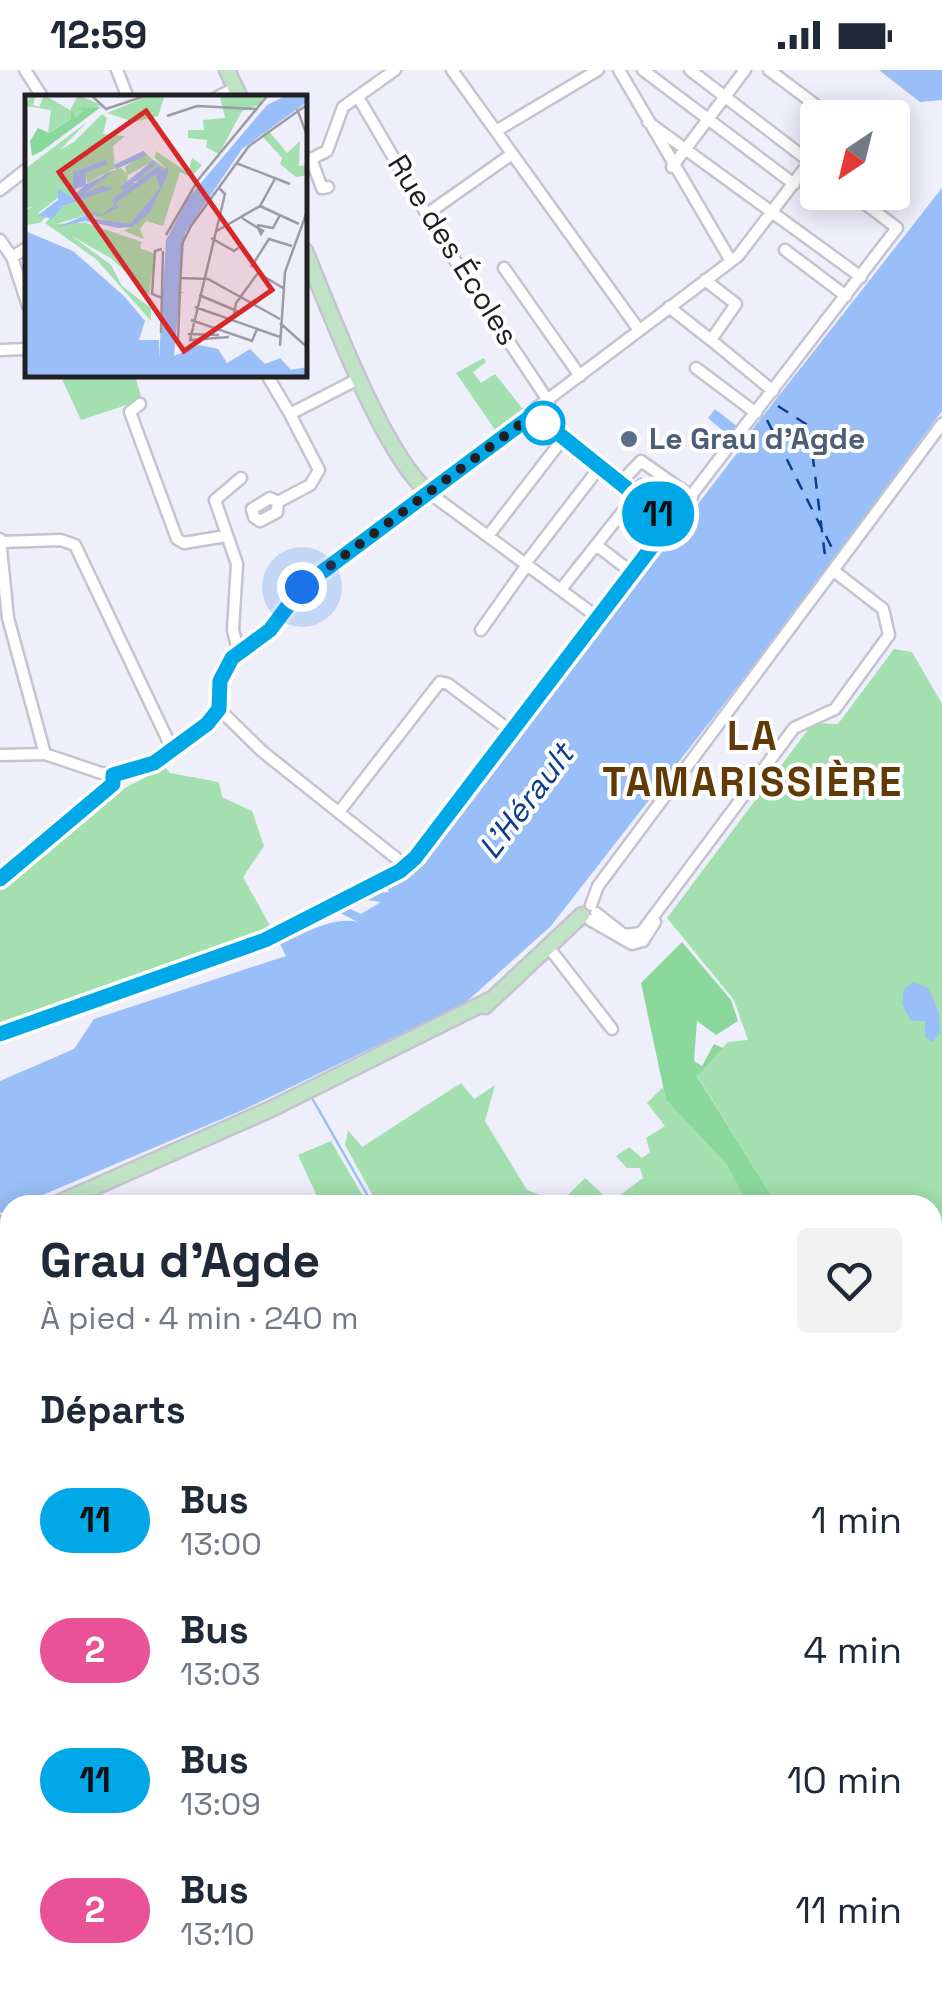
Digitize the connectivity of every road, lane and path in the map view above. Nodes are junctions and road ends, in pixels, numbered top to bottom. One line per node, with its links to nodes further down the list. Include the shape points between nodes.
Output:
1 (25, 70): 13 (street)
2 (117, 70): 14 (street)
3 (227, 70): 12 (street)
4 (395, 70): 15 (street)
5 (452, 70): 20 (street)
6 (598, 70): 20 (street)
7 (643, 70): 18 (street)
8 (690, 70): 16 (street)
9 (745, 70): 16 (street)
10 (770, 70): 17 (street)
11 (625, 72): 19 (street)
12 (238, 93)
13 (41, 95)
14 (127, 95)
15 (358, 96): 24 (street, via 343,107 327,151); 33 (street, Rue des Écoles)
16 (725, 96): 18 (street); 23 (street)
17 (809, 100)
18 (708, 119): 21 (street); 28 (street)
19 (648, 122): 21 (street); 25 (street)
20 (496, 131): 22 (street)
21 (687, 148): 25 (street); 32 (street)
22 (512, 154): 33 (street); 46 (street)
23 (800, 154)
24 (308, 161): 29 (street, via 322,188)
25 (672, 167): 39 (street)
26 (25, 170): 30 (street)
27 (800, 178): 28 (street)
28 (794, 184): 32 (street)
29 (328, 187)
30 (0, 190)
31 (874, 210): 41 (street, via 897,228)
32 (773, 212): 39 (street); 41 (street)
33 (426, 214): 55 (street, Rue des Écoles)
34 (0, 240): 37 (street)
35 (25, 249): 37 (street)
36 (785, 250): 43 (street)
37 (12, 257): 44 (street)
38 (308, 259): 53 (street)
39 (731, 261): 42 (street)
40 (504, 268): 51 (street)
41 (861, 277): 43 (street)
42 (704, 280): 45 (street); 47 (street, via 736,304)
43 (846, 296): 54 (street)
44 (25, 297)
45 (670, 306): 46 (street); 47 (street)
46 (639, 330): 51 (street)
47 (711, 340): 54 (street)
48 (25, 349): 49 (street)
49 (0, 350)
50 (696, 368): 57 (street)
51 (580, 376): 55 (street)
52 (269, 378): 58 (street)
53 (360, 378): 58 (street); 65 (street, via 408,469)
54 (774, 391): 57 (street)
55 (549, 402): 59 (street)
56 (140, 404): 70 (street, via 130,412 177,539)
57 (756, 413): 67 (street)
58 (290, 414): 68 (street, via 320,470 315,481)
59 (534, 414): 61 (street); 65 (street)
60 (942, 424): 75 (street)
61 (562, 440): 62 (street); 71 (street)
62 (599, 468): 64 (street); 74 (street)
63 (241, 478): 70 (street, via 216,500)
64 (619, 484): 66 (street); 67 (street, via 641,461)
65 (428, 492): 71 (street); 80 (street, via 321,570 266,634)
66 (635, 496): 69 (street); 73 (street)
67 (692, 497): 69 (street)
68 (278, 502)
69 (676, 517): 76 (street)
70 (226, 536): 80 (street, via 237,564)
71 (488, 536): 74 (street)
72 (1, 540): 83 (street, via 75,545); 84 (street, via 8,618)
73 (596, 545): 76 (street); 77 (street)
74 (526, 564): 77 (street); 79 (street)
75 (834, 571): 90 (street, via 598,886); 90 (street, via 883,608 889,630 884,643 835,710 794,728 658,911 646,938 632,944)
76 (634, 574): 78 (street)
77 (562, 588): 78 (street)
78 (600, 620): 82 (street)
79 (482, 630)
80 (238, 650): 81 (street, via 220,681)
81 (219, 709): 83 (street); 87 (street)
82 (512, 732): 87 (street, via 441,682); 88 (street)
83 (173, 752): 86 (street, via 137,772)
84 (45, 754): 85 (street); 86 (street)
85 (0, 755)
86 (113, 775): 89 (street, via 113,784)
87 (339, 812): 88 (street)
88 (406, 866): 93 (street, via 265,940)
89 (0, 879)
90 (590, 913): 91 (street)
91 (550, 948): 92 (street); 94 (street, via 457,1025)
92 (612, 1029)
93 (0, 1034)
94 (76, 1195)

